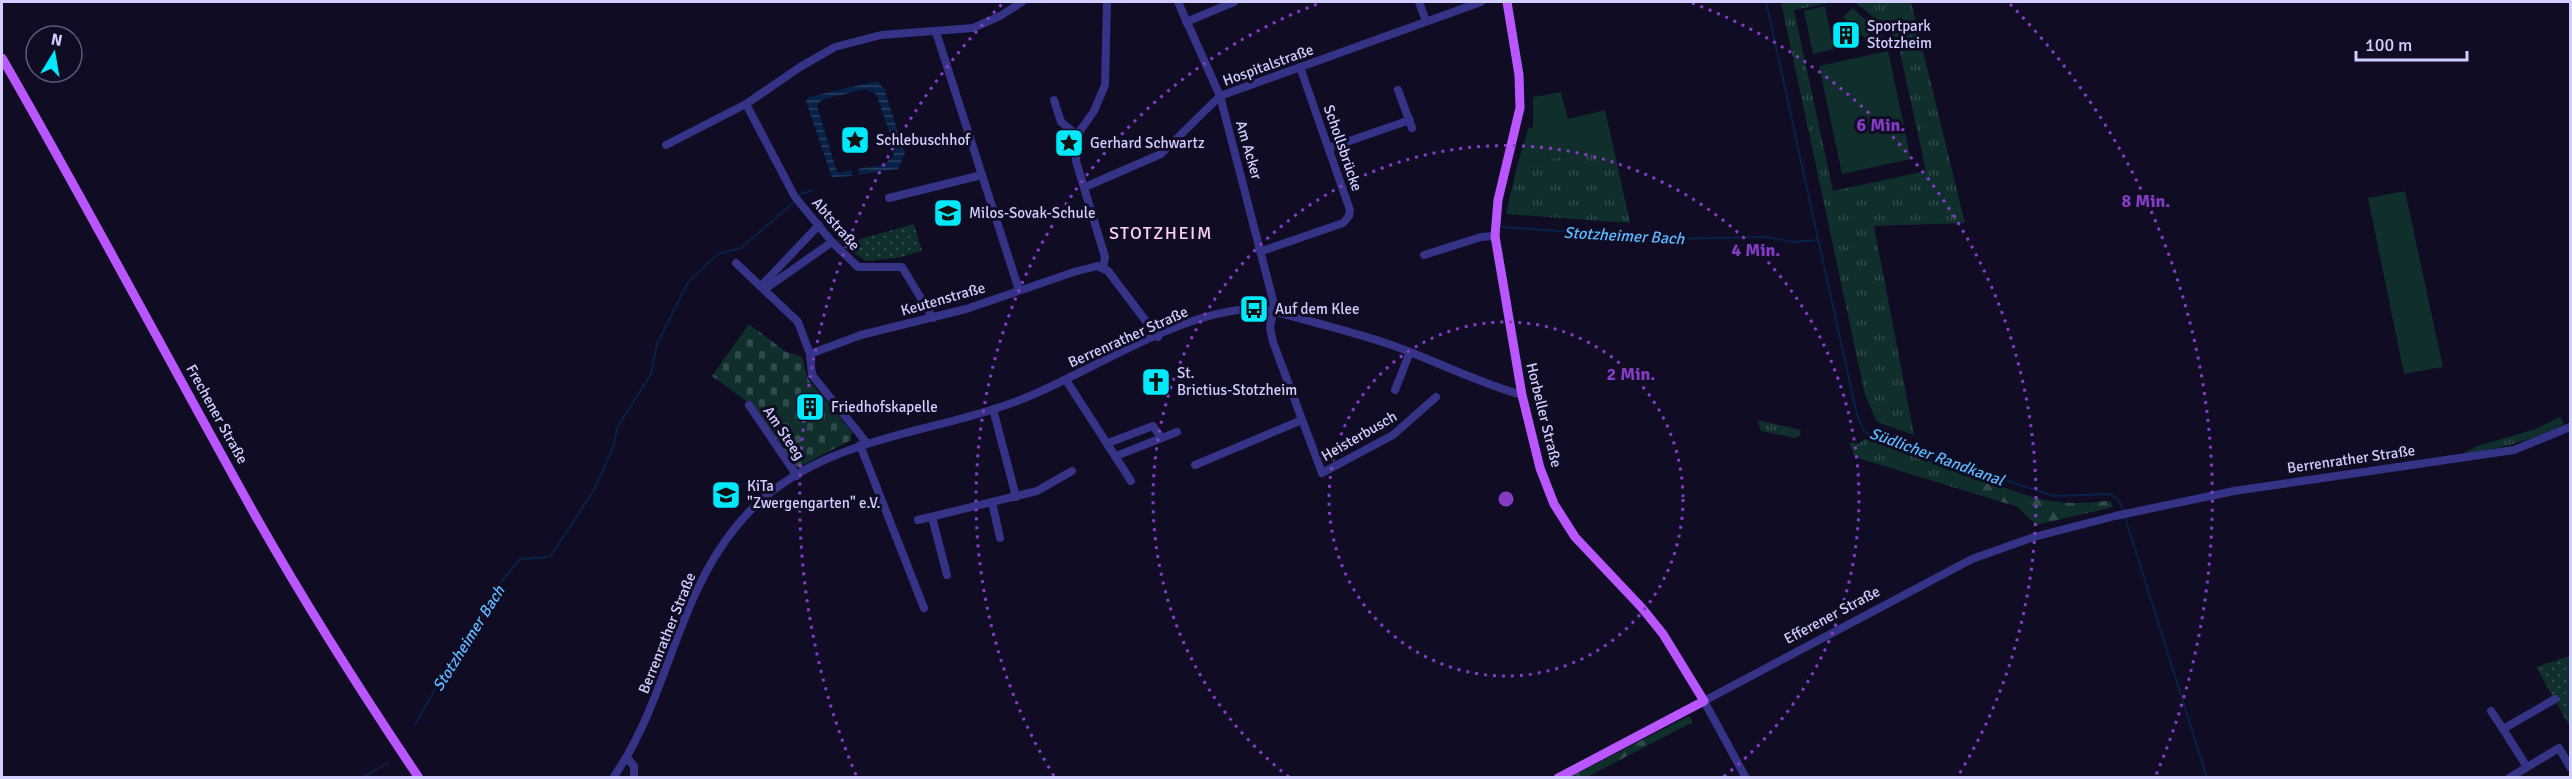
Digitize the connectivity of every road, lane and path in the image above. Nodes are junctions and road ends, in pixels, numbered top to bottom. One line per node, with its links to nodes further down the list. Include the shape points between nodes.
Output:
1 (1022, 2): 10 (street, via 973,28)
2 (1107, 2): 17 (street, via 1105,85 1094,111)
3 (1178, 2): 9 (street, Am Acker)
4 (1234, 2): 9 (street)
5 (1419, 2): 8 (street)
6 (1481, 2): 8 (street, Hospitalstraße)
7 (1508, 2): 24 (main road, Horbeller Straße, via 1521,108 1498,200)
8 (1426, 21): 12 (street, Hospitalstraße)
9 (1186, 22): 14 (street, Am Acker)
10 (936, 32): 16 (street, via 881,35 836,47 768,87); 20 (street)
11 (2, 58): 69 (main road, Frechener Straße, via 255,516)
12 (1300, 67): 14 (street, Hospitalstraße); 19 (street, Schollsbrücke)
13 (1398, 90): 19 (street, via 1411,124)
14 (1220, 96): 21 (street, Hospitalstraße, via 1161,154); 26 (street, Am Acker)
15 (1054, 100): 17 (street, via 1061,122)
16 (746, 105): 18 (street); 23 (street, Abtstraße, via 789,186)
17 (1077, 135): 21 (street, via 1076,161)
18 (666, 145)
19 (1329, 148): 26 (street, Schollsbrücke, via 1350,210 1347,221)
20 (982, 175): 22 (street); 31 (street)
21 (1085, 187): 29 (street, via 1105,257)
22 (889, 198)
23 (819, 225): 25 (street, Abtstraße); 30 (street)
24 (1495, 236): 27 (street); 39 (main road, Horbeller Straße)
25 (832, 242): 30 (street); 33 (street, Abtstraße, via 858,267 902,267)
26 (1262, 250): 32 (street, Am Acker)
27 (1424, 255)
28 (736, 262): 30 (street)
29 (1103, 268): 31 (street, Keutenstraße, via 1074,272); 34 (street)
30 (763, 287): 36 (street, via 798,322)
31 (1019, 290): 33 (street, Keutenstraße)
32 (1273, 311): 34 (street, Berrenrather Straße, via 1254,309 1215,315); 35 (street, Berrenrather Straße); 43 (street, via 1273,342)
33 (933, 318): 36 (street, Keutenstraße, via 861,335)
34 (1158, 337): 37 (street, Berrenrather Straße)
35 (1410, 352): 38 (street); 39 (street, Berrenrather Straße, via 1500,390)
36 (810, 354): 48 (street, via 812,375)
37 (1066, 380): 42 (street, Berrenrather Straße); 47 (street)
38 (1395, 390)
39 (1522, 395): 63 (main road, Horbeller Straße, via 1540,468 1564,520 1589,555 1663,634)
40 (1436, 397): 43 (street, Heisterbusch, via 1393,435 1322,473)
41 (749, 405): 52 (street, Am Steeg)
42 (993, 408): 48 (street, Berrenrather Straße); 54 (street)
43 (1302, 420): 50 (street)
44 (2571, 428): 56 (street, Berrenrather Straße, via 2498,453 2296,480)
45 (1177, 432): 46 (street)
46 (1161, 438): 47 (street, via 1153,426); 49 (street)
47 (1108, 443): 49 (street)
48 (863, 444): 52 (street, Berrenrather Straße); 61 (street)
49 (1116, 456): 53 (street)
50 (1195, 465)
51 (1072, 471): 54 (street, via 1037,491)
52 (797, 476): 66 (street, Berrenrather Straße, via 767,495 743,518 710,564 684,621 648,720)
53 (1131, 481)
54 (1016, 497): 55 (street)
55 (992, 502): 57 (street); 59 (street)
56 (2133, 512): 63 (street, Efferener Straße, via 2034,537 1972,559)
57 (932, 517): 58 (street); 60 (street)
58 (918, 520)
59 (1000, 538)
60 (947, 575)
61 (924, 608)
62 (2555, 699): 65 (street)
63 (1704, 701): 72 (main road, Efferener Straße); 73 (street, Horbeller Straße)
64 (2491, 711): 65 (street)
65 (2503, 729): 67 (street)
66 (627, 758): 70 (street, Berrenrather Straße); 71 (street, via 634,766)
67 (2527, 767): 68 (street, via 2559,748); 74 (street)
68 (2571, 767)
69 (418, 777)
70 (614, 777)
71 (634, 777)
72 (1558, 777)
73 (1746, 777)
74 (2509, 777)

